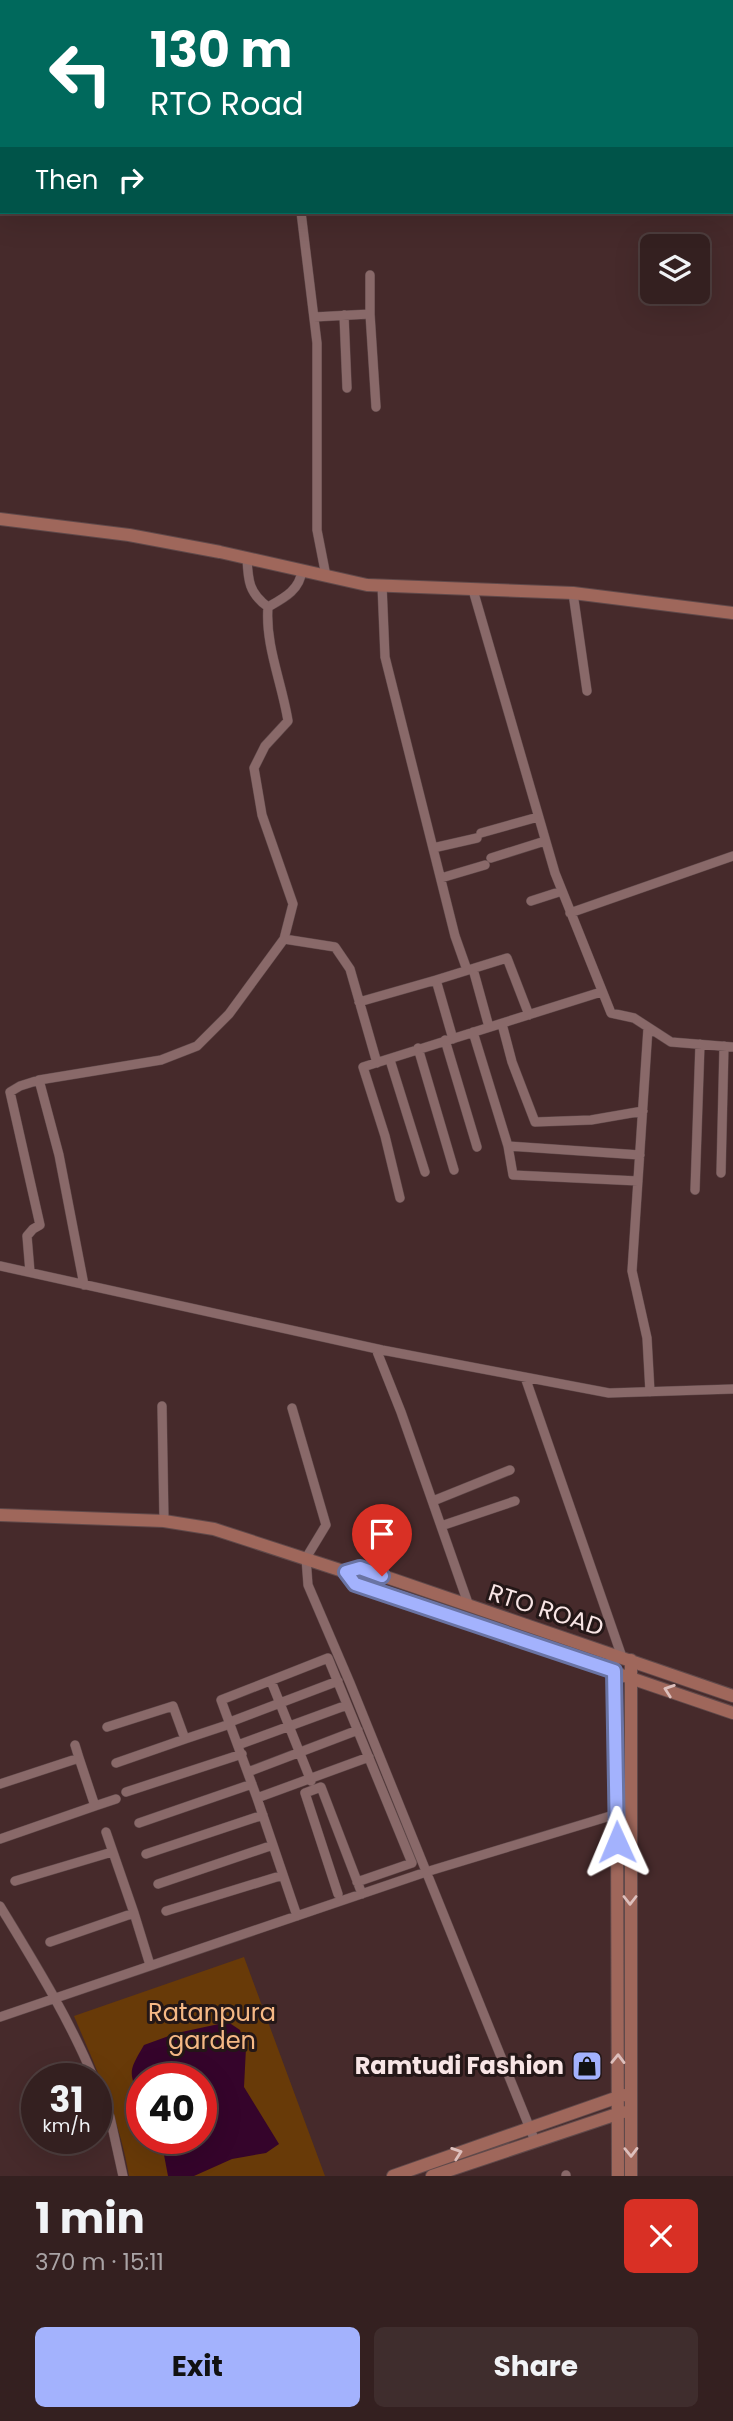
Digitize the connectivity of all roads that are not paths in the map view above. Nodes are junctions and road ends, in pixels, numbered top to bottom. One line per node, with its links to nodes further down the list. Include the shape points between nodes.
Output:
1 (301, 214): 5 (street)
2 (370, 275): 3 (street)
3 (370, 314): 4 (street); 7 (street)
4 (344, 315): 5 (street); 6 (street)
5 (314, 317): 11 (street, via 317,530)
6 (347, 388)
7 (376, 407)
8 (0, 519): 9 (street, via 129,535)
9 (247, 558): 10 (street); 15 (street, via 255,598)
10 (302, 570): 11 (street); 15 (street, via 301,581 290,594)
11 (326, 576): 12 (street)
12 (382, 585): 13 (street); 20 (street, via 385,657)
13 (473, 590): 14 (street); 18 (street)
14 (573, 593): 16 (street); 17 (street)
15 (268, 607): 26 (street, via 267,627 288,721 265,746 254,768 262,815 293,904)
16 (733, 613)
17 (587, 691)
18 (538, 817): 19 (street); 20 (street)
19 (545, 841): 22 (street); 23 (street)
20 (433, 848): 22 (street)
21 (733, 856): 25 (street)
22 (441, 878): 27 (street, via 455,936)
23 (562, 891): 24 (street); 25 (street)
24 (531, 901)
25 (570, 914): 29 (street)
26 (284, 939): 30 (street, via 335,947 350,970); 42 (street, via 229,1014 197,1046 161,1060)
27 (470, 969): 28 (street); 31 (street, via 507,958); 33 (street)
28 (436, 980): 30 (street); 36 (street)
29 (601, 992): 31 (street); 34 (street, via 611,1013 634,1018)
30 (359, 1002): 41 (street)
31 (529, 1015): 32 (street)
32 (502, 1024): 33 (street); 43 (street, via 535,1122)
33 (489, 1027): 35 (street)
34 (648, 1028): 37 (street, via 671,1042); 43 (street)
35 (473, 1032): 36 (street); 44 (street)
36 (449, 1039): 39 (street); 45 (street)
37 (700, 1044): 38 (street); 51 (street)
38 (728, 1047): 49 (street)
39 (418, 1048): 40 (street); 47 (street)
40 (390, 1060): 41 (street); 48 (street)
41 (377, 1063): 52 (street, via 363,1067)
42 (39, 1080): 54 (street, via 10,1092 40,1225 27,1236); 55 (street)
43 (643, 1111): 46 (street)
44 (508, 1146): 46 (street); 50 (street, via 513,1175)
45 (477, 1147)
46 (640, 1155): 50 (street)
47 (454, 1170)
48 (425, 1172)
49 (721, 1173)
50 (638, 1181): 59 (street, via 632,1271 647,1338)
51 (695, 1190)
52 (400, 1198)
53 (0, 1266): 54 (street)
54 (30, 1272): 55 (street)
55 (84, 1285): 56 (street)
56 (376, 1349): 57 (street); 64 (street)
57 (525, 1377): 59 (street, via 609,1393); 73 (street)
58 (733, 1389): 59 (street)
59 (650, 1392)
60 (162, 1406): 66 (street)
61 (292, 1408): 68 (street, via 326,1525)
62 (510, 1471): 64 (street)
63 (515, 1501): 67 (street)
64 (433, 1502): 67 (street)
65 (0, 1515): 66 (street, RTO ROAD)
66 (164, 1521): 68 (street, RTO ROAD, via 214,1530)
67 (441, 1526): 70 (street)
68 (306, 1558): 69 (street, RTO ROAD); 110 (street, via 308,1586)
69 (346, 1572): 70 (street, RTO ROAD, via 360,1568); 72 (street, RTO ROAD, via 355,1584)
70 (469, 1606): 71 (street, RTO ROAD)
71 (536, 1629): 72 (street); 73 (street, RTO ROAD)
72 (530, 1643): 74 (street, RTO ROAD)
73 (622, 1657): 74 (street); 75 (street); 78 (street, RTO ROAD)
74 (614, 1671): 75 (street, RTO ROAD); 102 (street)
75 (631, 1676): 81 (street, RTO ROAD, one-way to 75); 102 (street)
76 (271, 1681): 77 (street, via 328,1658); 79 (street); 82 (street, via 221,1700)
77 (338, 1681): 79 (street); 80 (street)
78 (733, 1696)
79 (280, 1703): 82 (street); 83 (street)
80 (347, 1705): 83 (street); 85 (street)
81 (733, 1713)
82 (230, 1723): 86 (street); 88 (street)
83 (289, 1726): 88 (street); 89 (street)
84 (107, 1727): 86 (street, via 173,1706)
85 (358, 1730): 89 (street); 90 (street)
86 (185, 1739): 92 (street)
87 (75, 1745): 91 (street)
88 (240, 1750): 93 (street); 98 (street)
89 (300, 1752): 93 (street); 94 (street)
90 (369, 1757): 94 (street); 113 (street, via 412,1863)
91 (79, 1758): 95 (street); 101 (street)
92 (116, 1763)
93 (248, 1772): 96 (street)
94 (310, 1778): 97 (street); 99 (street)
95 (0, 1784)
96 (252, 1784): 99 (street); 104 (street)
97 (315, 1789): 113 (street, via 321,1787); 115 (street, via 305,1793)
98 (126, 1793)
99 (257, 1798): 103 (street)
100 (116, 1799): 101 (street)
101 (95, 1806): 106 (street)
102 (624, 1812): 110 (street); 126 (street)
103 (263, 1815): 107 (street); 109 (street)
104 (139, 1823)
105 (106, 1832): 108 (street)
106 (0, 1839)
107 (273, 1844): 111 (street); 114 (street)
108 (112, 1852): 112 (street); 119 (street)
109 (146, 1854)
110 (426, 1872): 116 (street); 129 (street)
111 (283, 1875): 118 (street); 120 (street)
112 (15, 1881)
113 (357, 1882): 116 (street)
114 (158, 1884)
115 (338, 1894)
116 (362, 1894): 120 (street)
117 (0, 1906): 123 (street)
118 (166, 1911)
119 (134, 1913): 121 (street); 122 (street)
120 (296, 1916): 122 (street)
121 (50, 1942)
122 (150, 1965): 123 (street)
123 (54, 1997): 124 (street); 125 (street)
124 (0, 2017)
125 (88, 2063)
126 (624, 2095): 127 (street); 129 (street)
127 (624, 2112): 130 (street); 134 (street); 135 (street, one-way to 135)
128 (112, 2126): 131 (street)
129 (530, 2128): 130 (street); 132 (street, one-way to 129)
130 (535, 2141): 133 (street)
131 (123, 2176)
132 (393, 2176)
133 (432, 2176)
134 (618, 2176)
135 (631, 2176)

